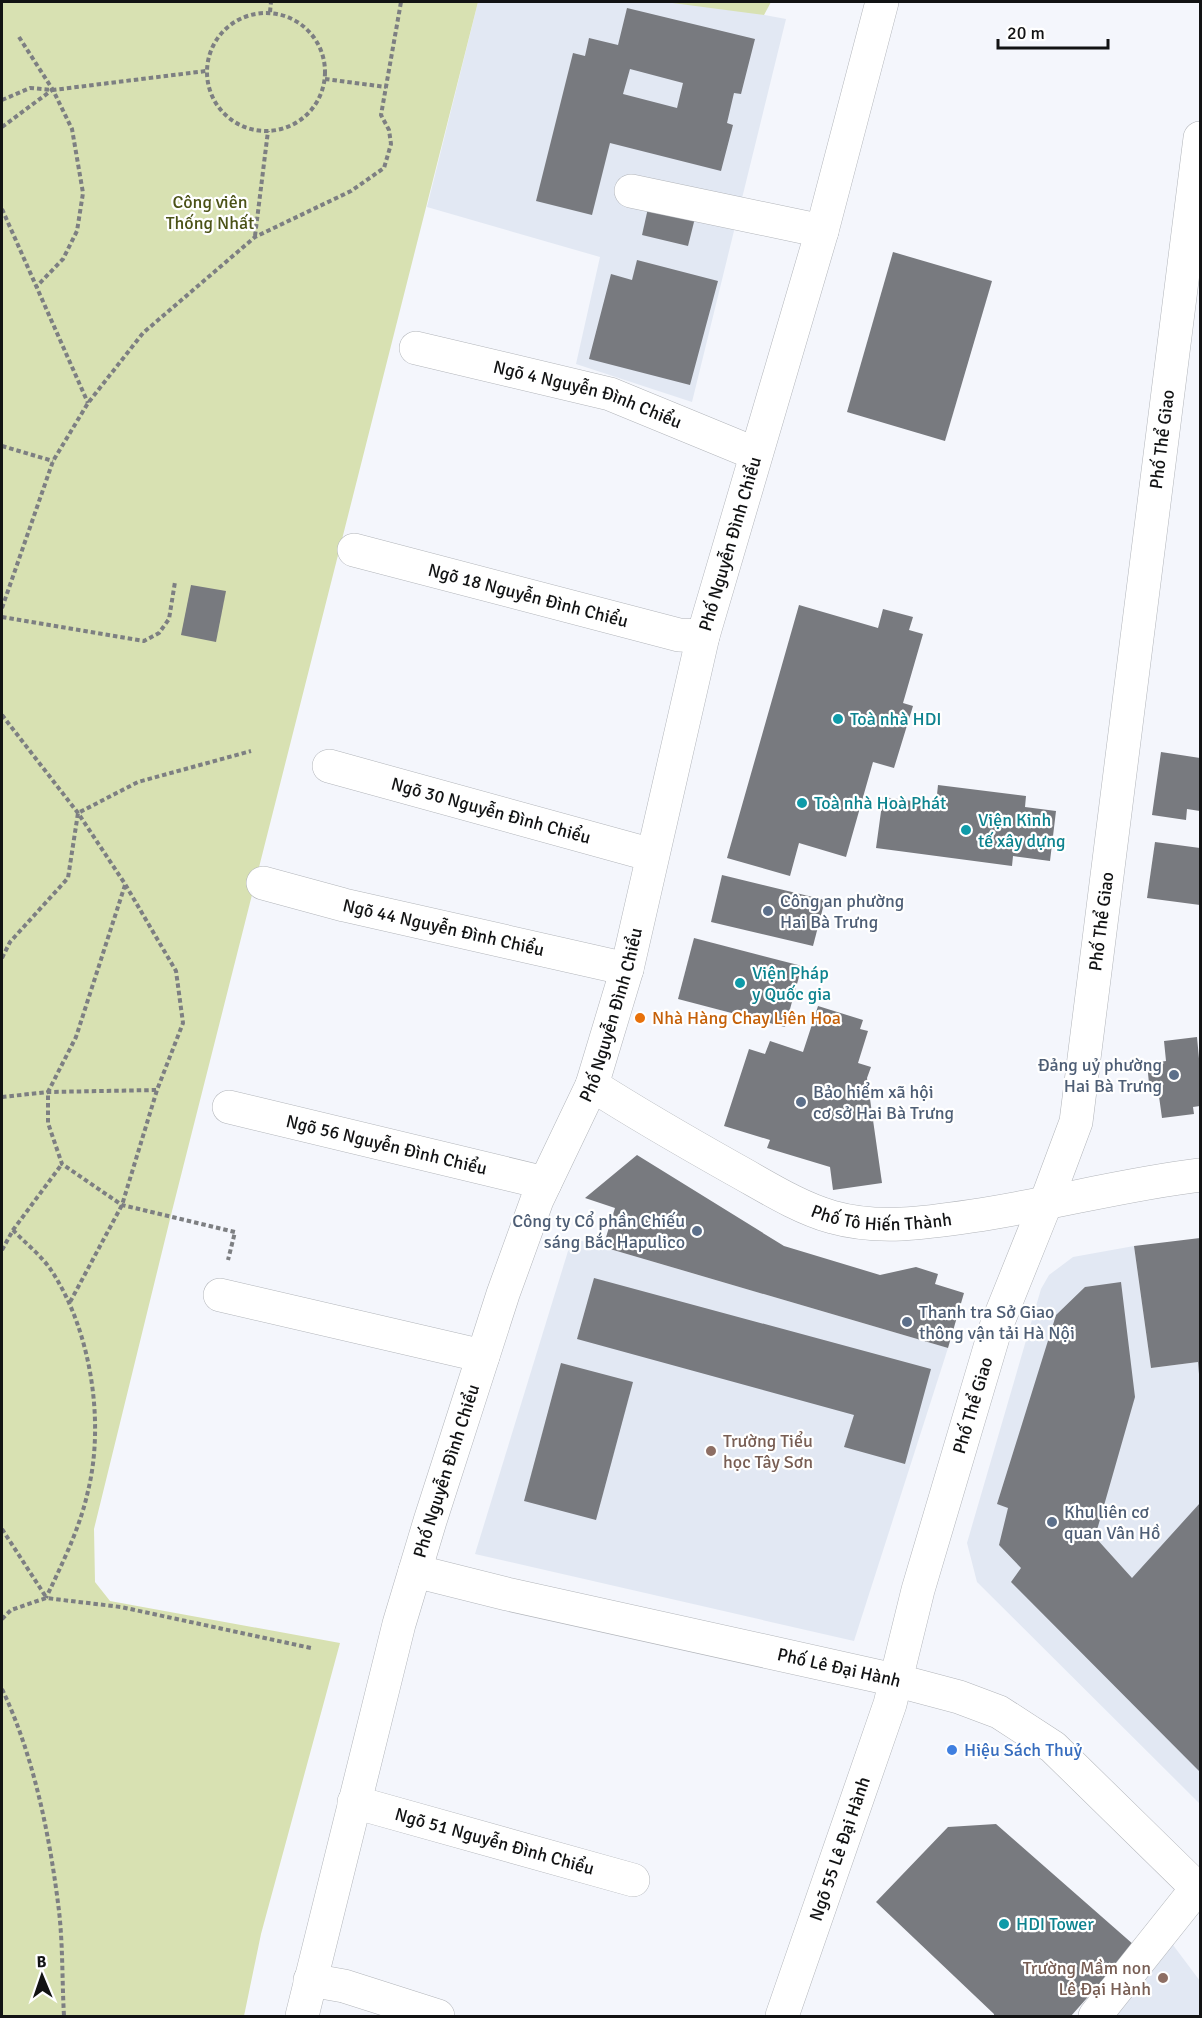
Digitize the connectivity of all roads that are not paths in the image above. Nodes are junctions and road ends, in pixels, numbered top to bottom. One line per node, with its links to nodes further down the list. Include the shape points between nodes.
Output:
1 (882, 2): 4 (street, Phố Nguyễn Đình Chiểu)
2 (1200, 138): 17 (street, Phố Thể Giao, via 1076,1122)
3 (631, 191): 4 (street)
4 (822, 231): 6 (street, Phố Nguyễn Đình Chiểu)
5 (416, 348): 6 (street, Ngõ 4 Nguyễn Đình Chiểu, via 610,394)
6 (756, 454): 8 (street, Phố Nguyễn Đình Chiểu)
7 (354, 550): 8 (street, Ngõ 18 Nguyễn Đình Chiểu, via 678,635)
8 (703, 636): 10 (street, Phố Nguyễn Đình Chiểu)
9 (329, 766): 10 (street, Ngõ 30 Nguyễn Đình Chiểu)
10 (652, 855): 12 (street, Phố Nguyễn Đình Chiểu)
11 (263, 883): 12 (street, Ngõ 44 Nguyễn Đình Chiểu)
12 (627, 969): 13 (street, Phố Nguyễn Đình Chiểu)
13 (592, 1086): 16 (street, Phố Nguyễn Đình Chiểu); 17 (street, Phố Tô Hiến Thành, via 776,1192 831,1217 865,1224 914,1225)
14 (230, 1107): 16 (street, Ngõ 56 Nguyễn Đình Chiểu)
15 (1200, 1175): 17 (street, Phố Tô Hiến Thành)
16 (544, 1183): 19 (street, Phố Nguyễn Đình Chiểu)
17 (1045, 1205): 21 (street, Phố Thể Giao, via 996,1327)
18 (220, 1294): 19 (street)
19 (483, 1356): 20 (street, Phố Nguyễn Đình Chiểu)
20 (415, 1571): 21 (street, Phố Lê Đại Hành); 22 (street, Phố Nguyễn Đình Chiểu)
21 (895, 1680): 24 (street, Phố Lê Đại Hành, via 999,1712 1053,1747); 28 (street, Ngõ 55 Lê Đại Hành)
22 (354, 1802): 23 (street, Ngõ 51 Nguyễn Đình Chiểu); 25 (street, Phố Nguyễn Đình Chiểu)
23 (633, 1880)
24 (1199, 1889): 29 (street)
25 (310, 1980): 26 (street, Phố Nguyễn Đình Chiểu); 27 (street, via 344,1986)
26 (302, 2016)
27 (438, 2016)
28 (782, 2016)
29 (1095, 2016)

